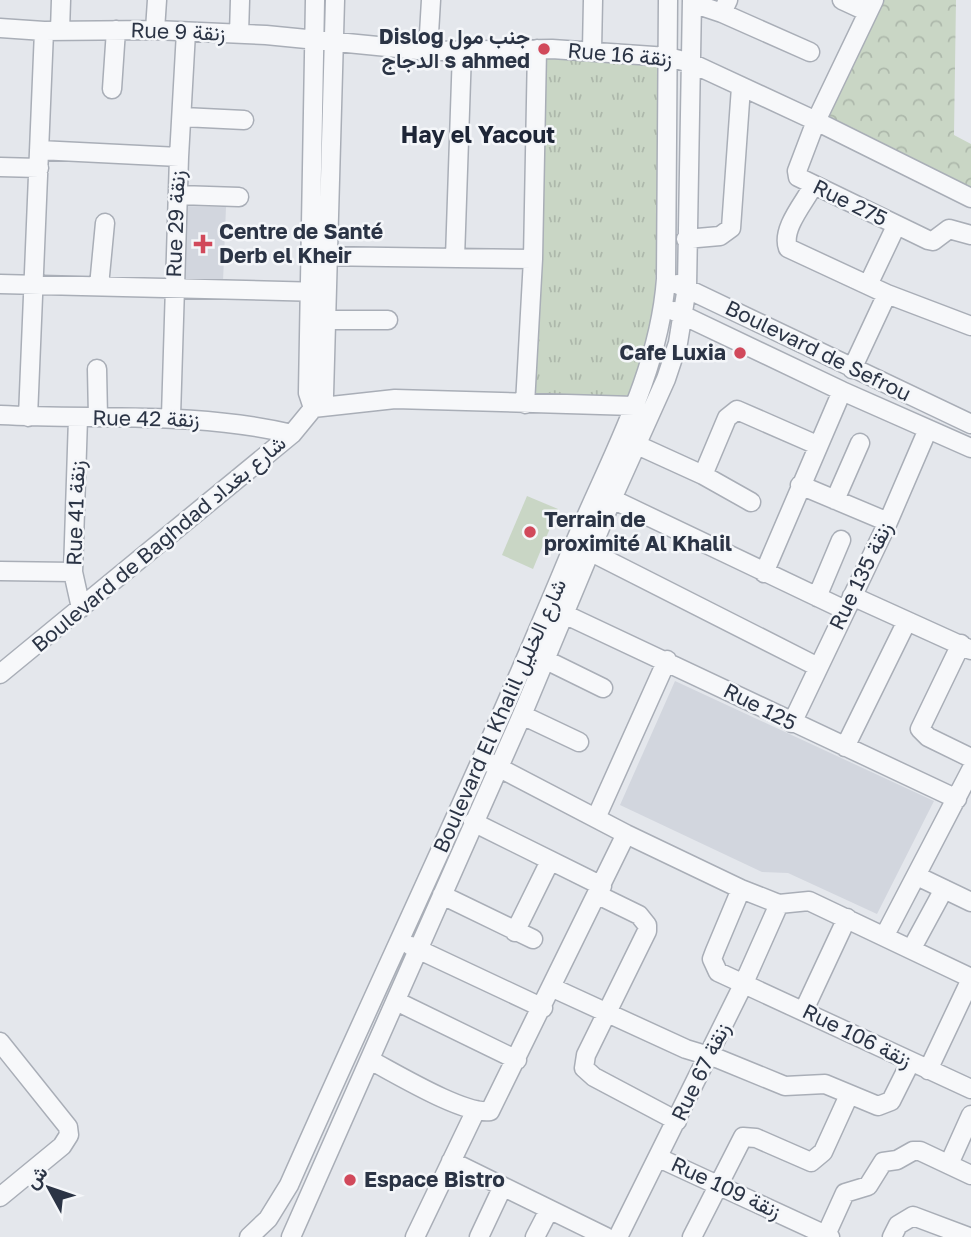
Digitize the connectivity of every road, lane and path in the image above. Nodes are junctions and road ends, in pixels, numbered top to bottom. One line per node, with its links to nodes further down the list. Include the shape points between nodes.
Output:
1 (61, 0): 16 (street)
2 (156, 0): 15 (street)
3 (240, 0): 18 (street)
4 (315, 0): 19 (street, Boulevard de Baghdad شارع بغداد)
5 (335, 0): 20 (street, Boulevard de Baghdad شارع بغداد)
6 (431, 0): 23 (street)
7 (593, 0): 22 (street)
8 (668, 0): 26 (street, Boulevard El Khalil شارع الخليل)
9 (842, 0): 12 (street)
10 (692, 2): 11 (street); 27 (street, Boulevard El Khalil شارع الخليل)
11 (725, 6): 25 (street)
12 (871, 6): 32 (street)
13 (0, 28): 16 (street, Rue 9 زنقة)
14 (116, 30): 15 (street, Rue 9 زنقة); 16 (street, Rue 9 زنقة); 29 (street, Rue 9 زنقة)
15 (155, 30): 17 (street, Rue 9 زنقة)
16 (52, 31): 34 (street)
17 (186, 32): 18 (street, Rue 9 زنقة); 30 (street, Rue 29 زنقة)
18 (240, 34): 19 (street, Rue 9 زنقة)
19 (313, 41): 20 (street, Rue 9 زنقة); 44 (street, Boulevard de Baghdad شارع بغداد)
20 (334, 43): 23 (street, Rue 16 زنقة); 44 (street, Boulevard de Baghdad شارع بغداد)
21 (537, 49): 22 (street, Rue 16 زنقة); 24 (street, Rue 16 زنقة); 46 (street)
22 (592, 50): 26 (street, Rue 16 زنقة)
23 (428, 51): 24 (street, Rue 16 زنقة)
24 (462, 51): 45 (street)
25 (810, 52)
26 (668, 57): 27 (street, Rue 16 زنقة); 47 (street, Boulevard El Khalil شارع الخليل)
27 (691, 63): 28 (street, Rue 16 زنقة); 43 (street, Boulevard El Khalil شارع الخليل)
28 (741, 87): 32 (street, Rue 16 زنقة); 43 (street, via 731,228 720,236)
29 (112, 89)
30 (183, 117): 31 (street); 33 (street, Rue 29 زنقة)
31 (244, 120)
32 (816, 121): 36 (street, Rue 275, via 798,177); 39 (street, Rue 16 زنقة)
33 (179, 157): 34 (street); 37 (street, Rue 29 زنقة)
34 (39, 159): 35 (street); 49 (street)
35 (0, 167)
36 (813, 186): 41 (street, Rue 275); 50 (street, via 790,228 788,248)
37 (179, 195): 38 (street); 53 (street, Rue 29 زنقة)
38 (239, 197)
39 (971, 198)
40 (105, 223): 51 (street)
41 (896, 226): 42 (street, Rue 275, via 933,241 949,229); 50 (street)
42 (971, 235)
43 (687, 239): 52 (street, Boulevard El Khalil شارع الخليل)
44 (319, 256): 45 (street); 54 (street, Boulevard de Baghdad شارع بغداد)
45 (455, 258): 46 (street)
46 (533, 260): 64 (street)
47 (666, 279): 52 (street, Boulevard de Sefrou); 56 (street, Boulevard El Khalil شارع الخليل)
48 (0, 284): 49 (street)
49 (36, 285): 51 (street); 69 (street)
50 (868, 285): 55 (street)
51 (99, 286): 53 (street)
52 (687, 287): 57 (street, Boulevard El Khalil شارع الخليل); 62 (street, Boulevard de Sefrou)
53 (174, 288): 54 (street); 68 (street, Rue 29 زنقة)
54 (318, 292): 58 (street, Boulevard de Baghdad شارع بغداد); 65 (street, Boulevard de Baghdad شارع بغداد, via 308,393)
55 (887, 294): 60 (street); 62 (street)
56 (664, 308): 57 (street, Boulevard de Sefrou); 66 (street, Boulevard El Khalil شارع الخليل)
57 (684, 314): 63 (street, Boulevard de Sefrou); 76 (street, Boulevard El Khalil شارع الخليل, via 666,379)
58 (327, 320): 59 (street); 65 (street, Boulevard de Baghdad شارع بغداد, via 324,395)
59 (388, 320)
60 (971, 326)
61 (97, 369): 70 (street)
62 (852, 369): 72 (street, Boulevard de Sefrou)
63 (842, 391): 73 (street, Boulevard de Sefrou); 77 (street)
64 (525, 404): 65 (street, via 396,399); 66 (street, via 593,406)
65 (313, 408): 74 (street, Boulevard de Baghdad شارع بغداد)
66 (631, 414): 106 (street, Boulevard El Khalil شارع الخليل)
67 (0, 415): 69 (street, Rue 42 زنقة)
68 (171, 416): 70 (street, Rue 42 زنقة); 74 (street, Rue 42 زنقة)
69 (28, 417): 71 (street, Rue 42 زنقة)
70 (97, 417): 71 (street, Rue 42 زنقة)
71 (78, 418): 88 (street, Rue 41 زنقة)
72 (971, 424)
73 (928, 429): 78 (street, Boulevard de Sefrou); 84 (street, Rue 135 زنقة)
74 (292, 434): 92 (street, Boulevard de Baghdad شارع بغداد)
75 (860, 443): 82 (street)
76 (635, 444): 79 (street); 81 (street, Boulevard El Khalil شارع الخليل)
77 (817, 445): 79 (street, via 742,410 732,412); 80 (street)
78 (971, 448)
79 (703, 475): 83 (street)
80 (800, 485): 82 (street); 89 (street)
81 (612, 499): 86 (street, Boulevard El Khalil شارع الخليل); 89 (street)
82 (835, 500): 84 (street)
83 (751, 502)
84 (888, 522): 91 (street, Rue 135 زنقة)
85 (841, 540): 90 (street)
86 (589, 551): 93 (street, Boulevard El Khalil شارع الخليل); 98 (street)
87 (0, 571): 88 (street)
88 (73, 572): 92 (street, Rue 41 زنقة)
89 (764, 573): 90 (street)
90 (817, 597): 91 (street)
91 (848, 603): 94 (street); 98 (street, Rue 135 زنقة)
92 (82, 608): 99 (street, Boulevard de Baghdad شارع بغداد)
93 (564, 614): 96 (street, Boulevard El Khalil شارع الخليل); 97 (street, Rue 125)
94 (907, 621): 95 (street); 104 (street)
95 (966, 647): 105 (street, via 921,723 921,732)
96 (544, 659): 100 (street); 101 (street, Boulevard El Khalil شارع الخليل)
97 (667, 660): 102 (street, Rue 125); 109 (street)
98 (818, 667): 102 (street, Rue 135 زنقة)
99 (0, 674)
100 (603, 688)
101 (522, 715): 103 (street); 106 (street, Boulevard El Khalil شارع الخليل)
102 (792, 723): 104 (street, Rue 125)
103 (579, 743)
104 (845, 747): 108 (street, Rue 125)
105 (971, 758)
106 (490, 763): 109 (street); 110 (street, Boulevard El Khalil شارع الخليل); 124 (street, Boulevard El Khalil شارع الخليل)
107 (971, 770): 108 (street)
108 (957, 799): 113 (street)
109 (596, 818): 111 (street)
110 (473, 822): 112 (street); 117 (street, Boulevard El Khalil شارع الخليل)
111 (626, 834): 114 (street); 116 (street)
112 (550, 861): 116 (street); 121 (street)
113 (917, 876): 115 (street); 122 (street)
114 (741, 889): 119 (street); 128 (street, Rue 106 زنقة, via 712,960 718,972)
115 (944, 889): 118 (street); 125 (street)
116 (600, 890): 129 (street); 133 (street, via 647,925)
117 (442, 895): 121 (street); 126 (street, Boulevard El Khalil شارع الخليل)
118 (971, 902)
119 (779, 904): 120 (street, via 809,901); 128 (street, Rue 67 زنقة)
120 (848, 918): 122 (street); 132 (street)
121 (515, 932): 123 (street)
122 (885, 935): 125 (street)
123 (533, 939)
124 (401, 942): 126 (street); 140 (street, Boulevard El Khalil شارع الخليل)
125 (912, 948): 127 (street)
126 (419, 950): 130 (street, Boulevard El Khalil شارع الخليل); 131 (street)
127 (971, 978): 139 (street)
128 (743, 985): 132 (street, Rue 106 زنقة); 135 (street, Rue 67 زنقة)
129 (553, 988): 131 (street); 133 (street)
130 (396, 1001): 136 (street, Boulevard El Khalil شارع الخليل); 137 (street)
131 (543, 1008): 137 (street)
132 (804, 1010): 138 (street, Rue 106 زنقة)
133 (605, 1015): 135 (street); 146 (street, via 584,1068)
134 (0, 1042): 153 (street, via 68,1127 69,1135)
135 (708, 1055): 143 (street, via 785,1086 825,1084); 146 (street, Rue 67 زنقة)
136 (370, 1060): 142 (street, Boulevard El Khalil شارع الخليل); 144 (street)
137 (517, 1060): 144 (street, via 494,1107 486,1112)
138 (910, 1063): 139 (street, Rue 106 زنقة); 143 (street, via 888,1103 878,1106)
139 (928, 1070): 141 (street, Rue 106 زنقة)
140 (335, 1082): 142 (street); 155 (street, Boulevard El Khalil شارع الخليل, via 289,1185)
141 (971, 1089)
142 (355, 1091): 157 (street, Boulevard El Khalil شارع الخليل)
143 (849, 1095): 151 (street, via 818,1158 803,1160 748,1136 739,1143)
144 (476, 1110): 148 (street)
145 (971, 1115): 149 (street)
146 (677, 1121): 147 (street, Rue 67 زنقة)
147 (659, 1157): 151 (street, Rue 109 زنقة); 163 (street, Rue 67 زنقة)
148 (451, 1161): 152 (street); 159 (street)
149 (949, 1164): 150 (street); 158 (street, via 913,1151 883,1162 868,1186 845,1194)
150 (971, 1175)
151 (718, 1184): 158 (street, Rue 109 زنقة); 164 (street)
152 (502, 1188): 154 (street); 160 (street)
153 (0, 1198)
154 (549, 1210): 161 (street); 162 (street)
155 (268, 1219): 156 (street, Boulevard El Khalil شارع الخليل); 157 (street)
156 (255, 1236)
157 (293, 1236)
158 (827, 1236)
159 (415, 1237)
160 (479, 1237)
161 (535, 1237)
162 (606, 1237)
163 (618, 1237)
164 (692, 1237)
165 (892, 1237): 166 (street, via 898,1225 913,1216)
166 (969, 1237)

